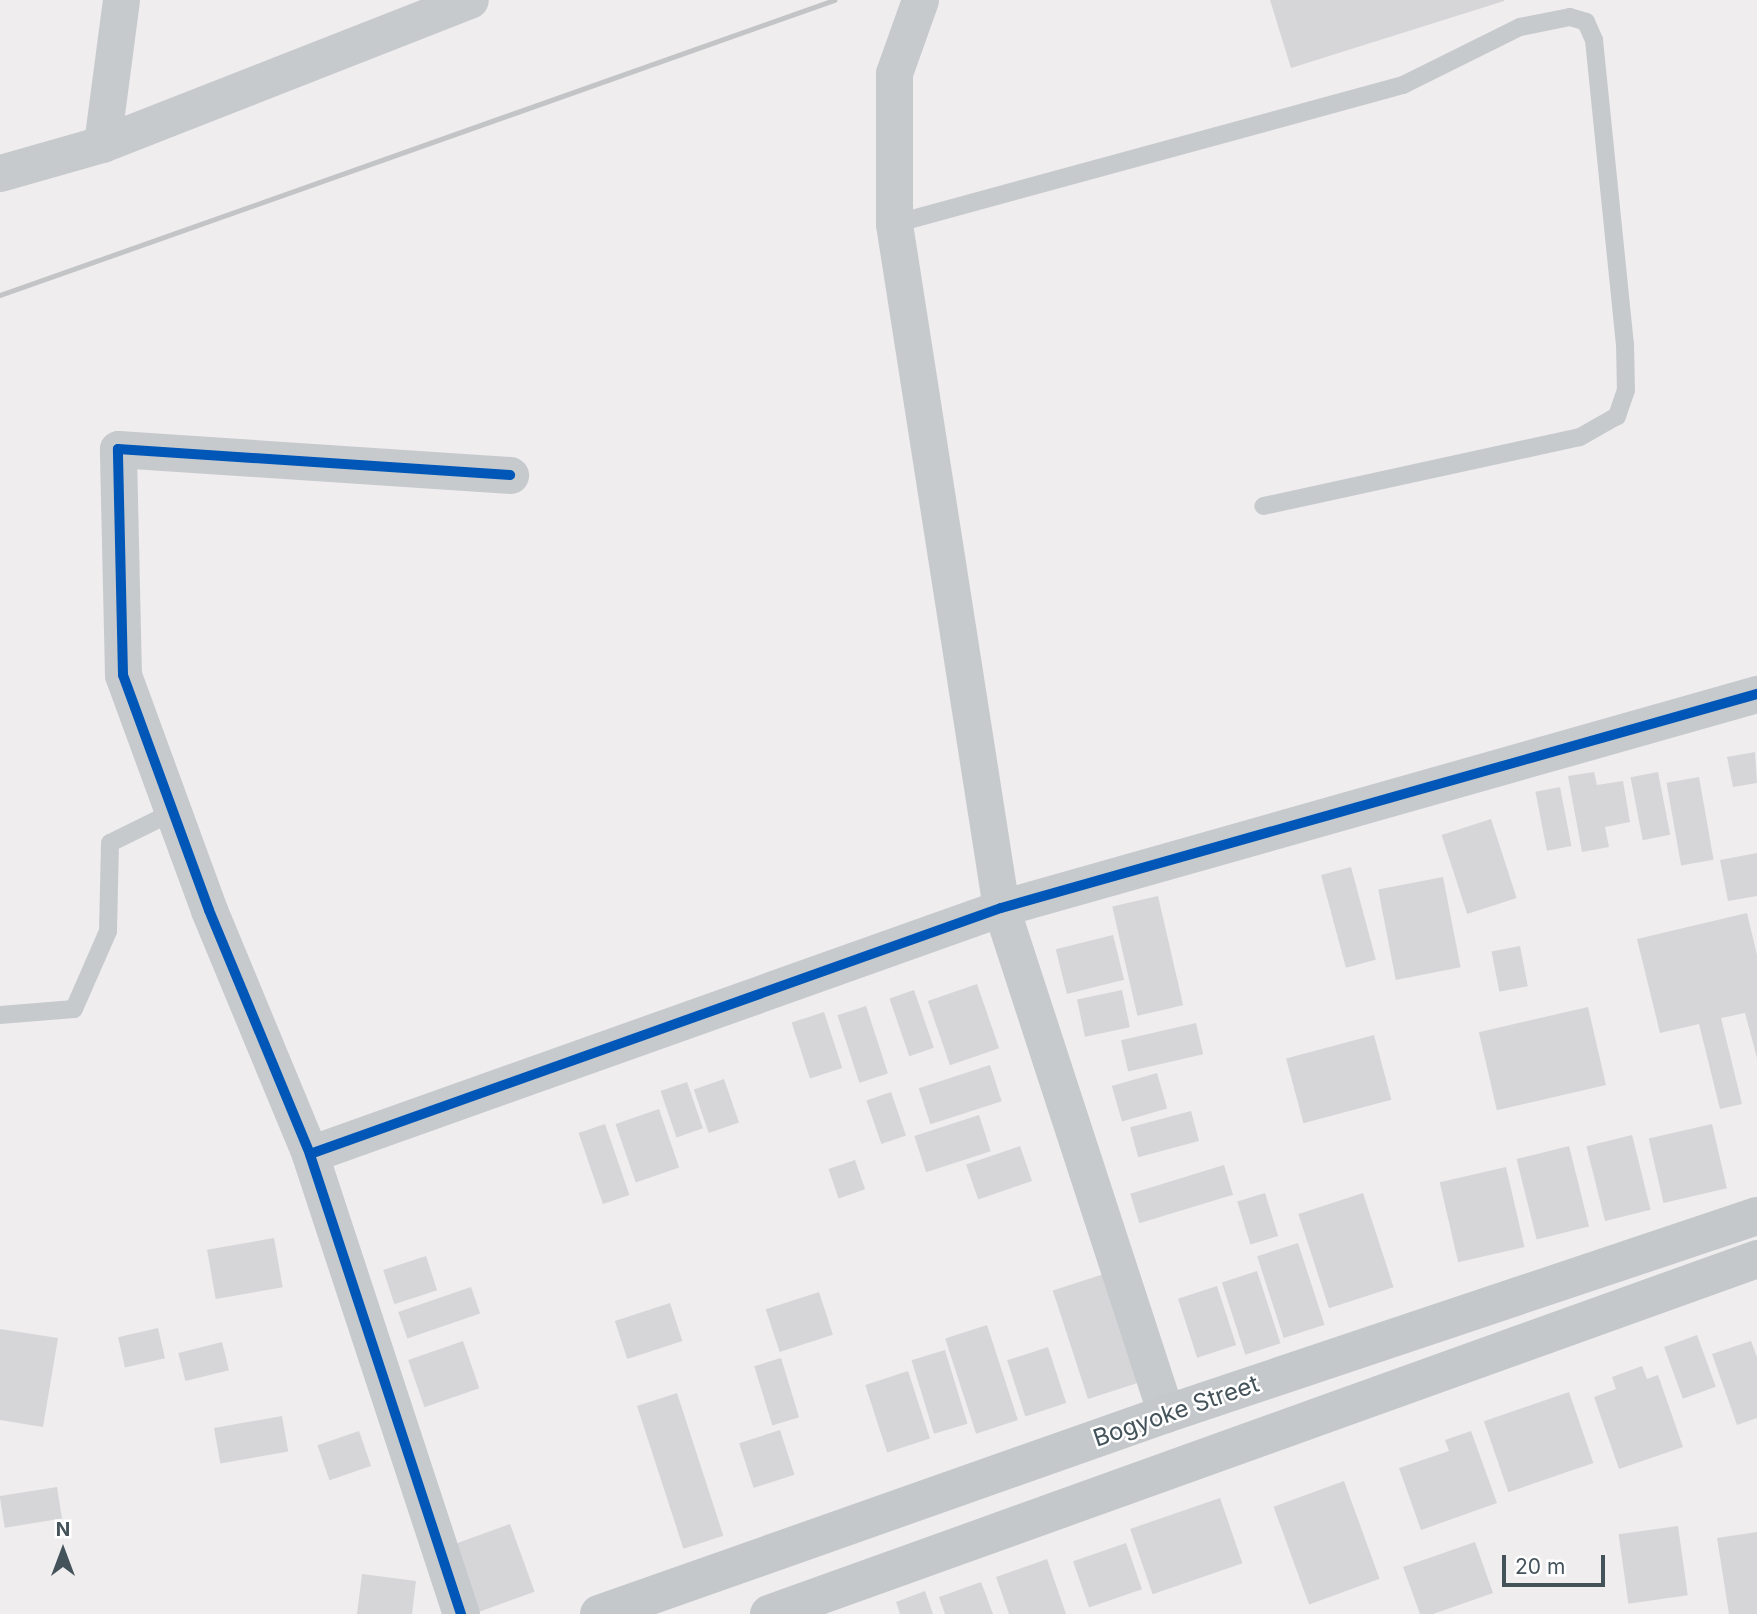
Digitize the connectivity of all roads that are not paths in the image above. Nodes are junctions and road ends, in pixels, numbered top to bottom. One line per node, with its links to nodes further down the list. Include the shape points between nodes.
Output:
1 (121, 0): 4 (street)
2 (470, 0): 4 (street)
3 (920, 0): 6 (street, via 894,73)
4 (102, 144): 5 (street)
5 (0, 173)
6 (894, 224): 8 (lane, via 1403,85 1520,27 1570,17 1586,22 1594,40 1625,344 1626,390 1617,416 1580,437); 11 (street)
7 (510, 475): 10 (street, via 118,449 123,675)
8 (1263, 506)
9 (1757, 694): 11 (street)
10 (173, 812): 12 (lane, via 110,843 108,931 74,1009); 13 (street)
11 (1001, 908): 13 (street); 16 (street)
12 (0, 1015)
13 (310, 1154): 17 (street)
14 (1757, 1216): 16 (main road, Bogyoke Street)
15 (1757, 1259): 19 (main road)
16 (1166, 1414): 18 (main road, Bogyoke Street)
17 (461, 1614)
18 (599, 1614)
19 (769, 1614)

